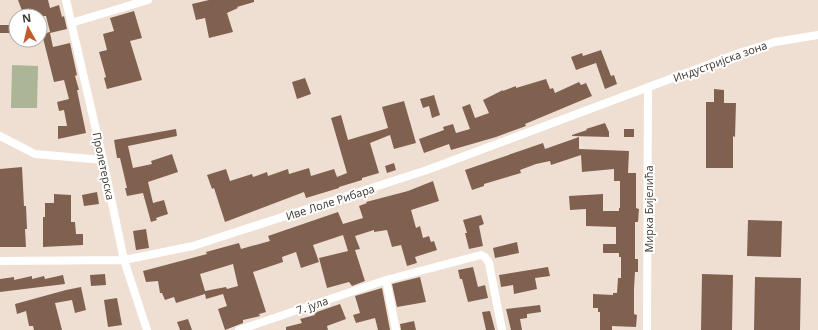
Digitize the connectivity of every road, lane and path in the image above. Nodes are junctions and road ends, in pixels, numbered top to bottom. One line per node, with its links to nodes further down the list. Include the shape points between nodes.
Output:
1 (66, 0): 3 (street, Пролетерска)
2 (148, 0): 3 (street)
3 (71, 23): 7 (street, Пролетерска)
4 (818, 35): 5 (street, Индустријска зона, via 762,45)
5 (648, 88): 8 (street, Иве Лоле Рибара, via 427,170 193,246); 15 (street, Мирка Бијелића)
6 (0, 136): 7 (street, via 35,154)
7 (103, 160): 8 (street, Пролетерска)
8 (124, 260): 9 (street, Иве Лоле Рибара); 11 (street, Пролетерска)
9 (0, 261)
10 (386, 280): 12 (street, 7. јула); 13 (street); 14 (street, 7. јула, via 485,256 489,263)
11 (147, 330)
12 (239, 330)
13 (396, 330)
14 (502, 330)
15 (647, 330)

